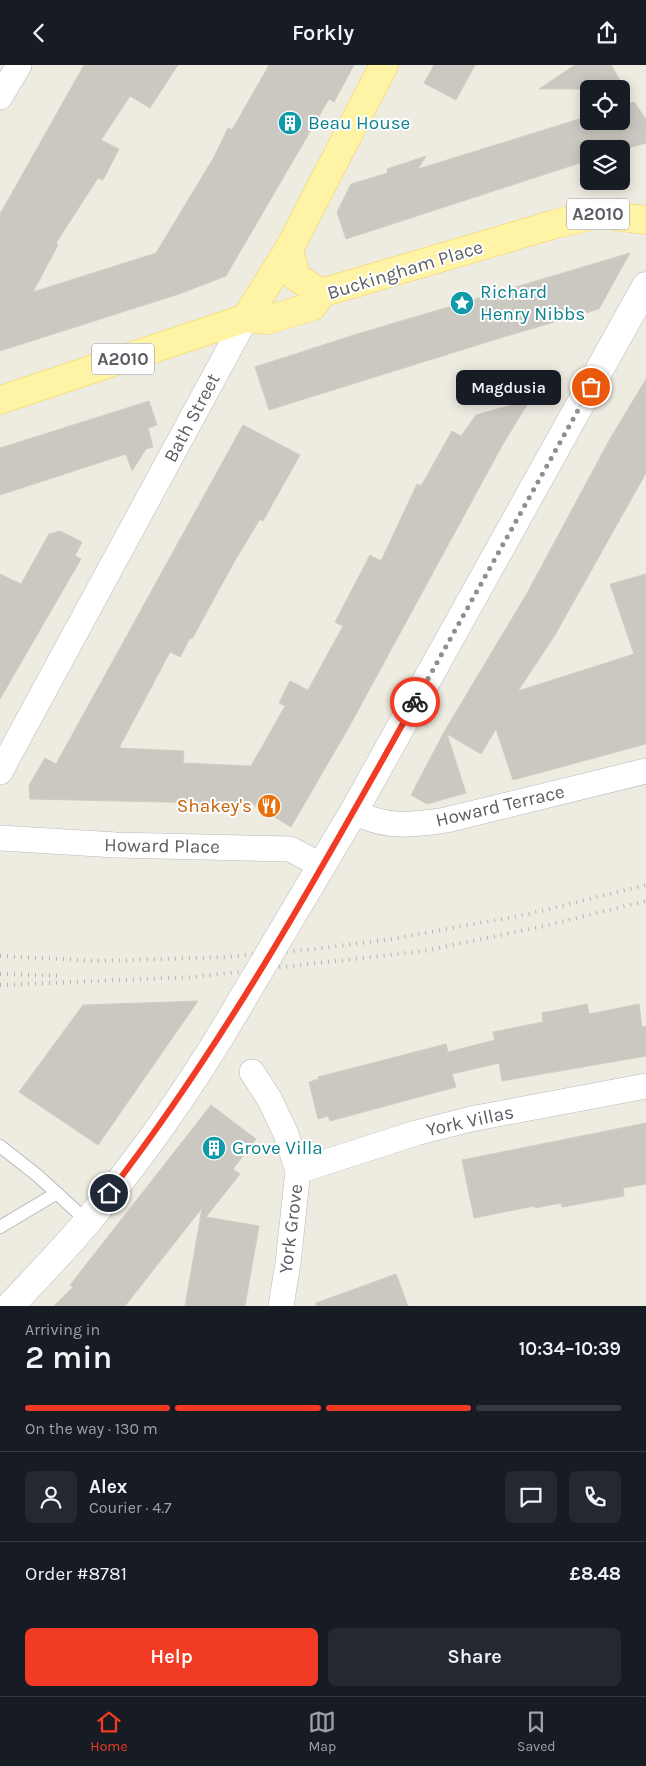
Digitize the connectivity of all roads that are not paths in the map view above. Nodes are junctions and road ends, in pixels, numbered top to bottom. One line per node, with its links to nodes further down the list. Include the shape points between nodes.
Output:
1 (19, 65): 3 (street)
2 (384, 65): 5 (main road, Bath Street)
3 (0, 97)
4 (646, 220): 7 (main road, Buckingham Place / A2010, via 598,214)
5 (289, 249): 7 (main road, via 296,277); 8 (main road, Bath Street)
6 (646, 286): 12 (main road)
7 (321, 293): 8 (main road, Buckingham Place / A2010, via 313,306 267,320)
8 (246, 319): 9 (main road, Buckingham Place / A2010); 11 (street, Bath Street)
9 (0, 400)
10 (646, 771): 12 (street, Howard Terrace, via 420,824 398,825 369,820)
11 (0, 772)
12 (354, 811): 14 (main road)
13 (0, 838): 14 (street, Howard Place, via 116,845 290,849)
14 (322, 865): 20 (main road, bridge, via 223,1032 153,1137)
15 (252, 1072): 18 (street, York Grove, via 286,1134)
16 (646, 1086): 18 (street, York Villas, via 425,1130)
17 (0, 1146): 19 (lane)
18 (298, 1171): 23 (street, York Grove)
19 (57, 1193): 20 (lane); 21 (lane)
20 (87, 1221): 22 (main road)
21 (0, 1227)
22 (10, 1306)
23 (281, 1306)

